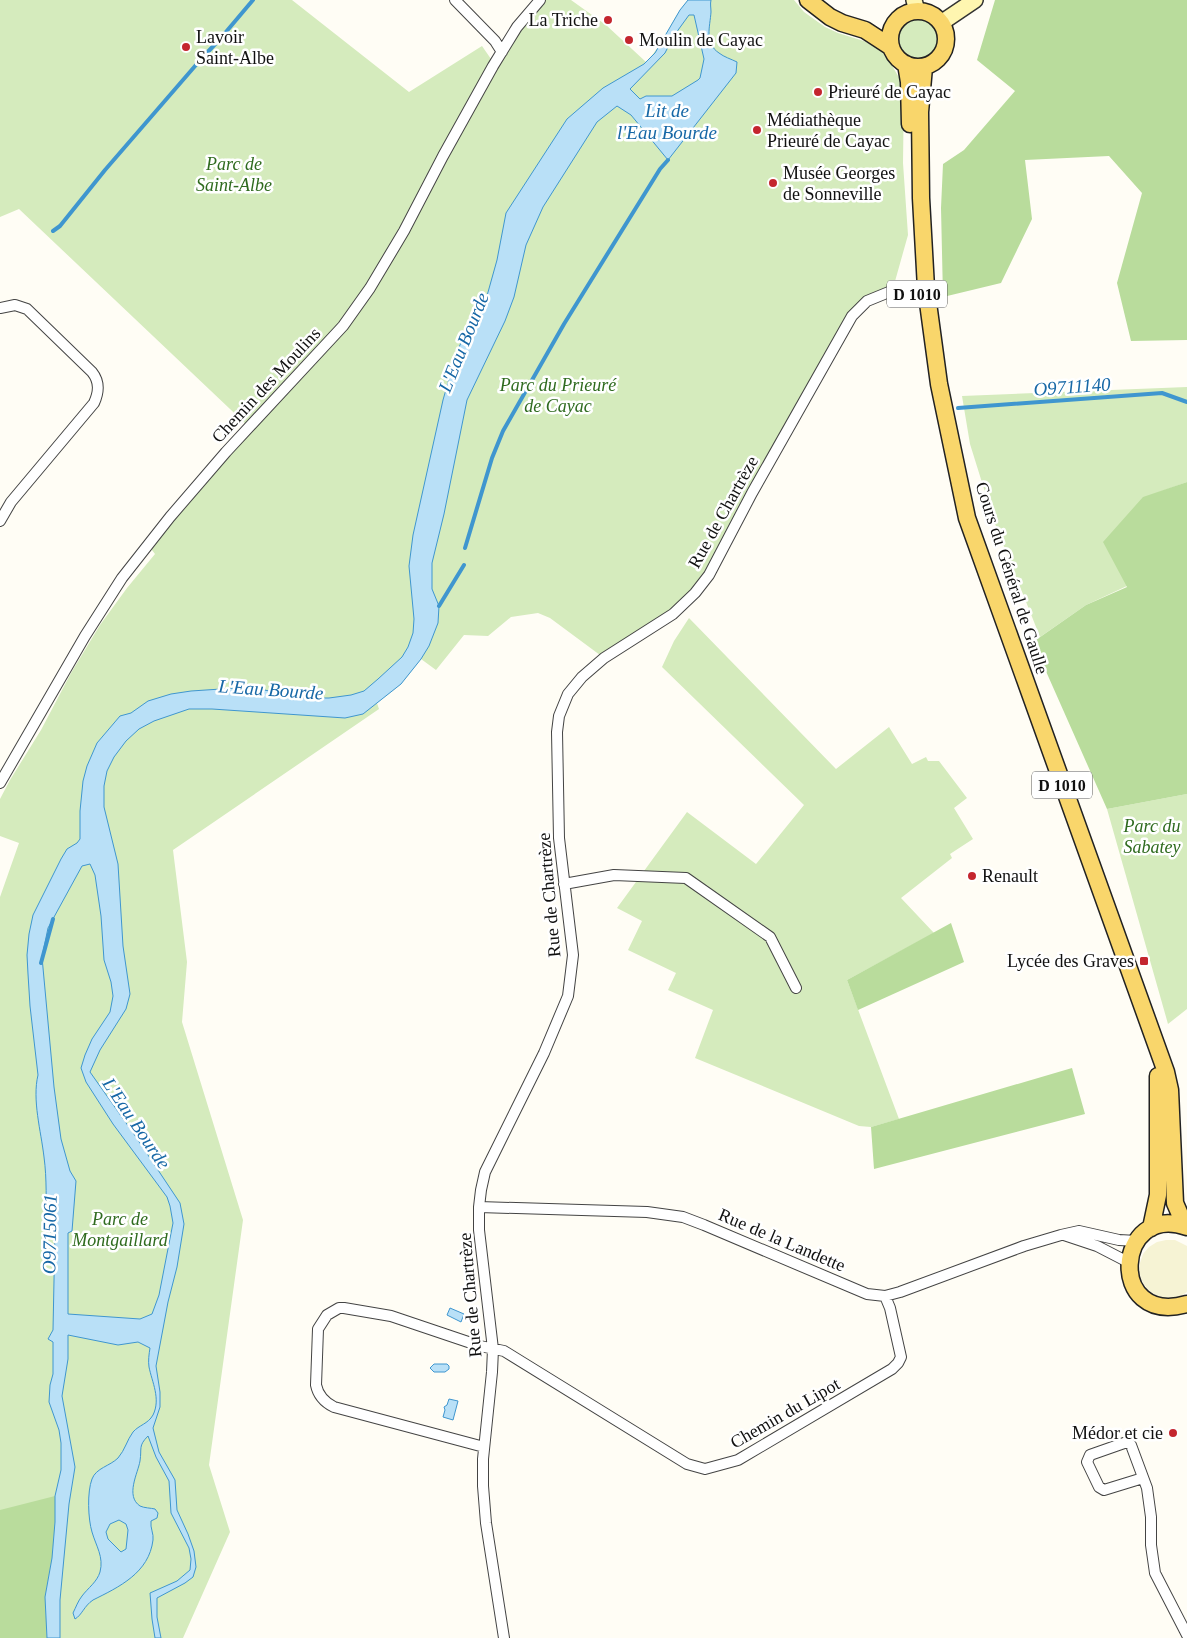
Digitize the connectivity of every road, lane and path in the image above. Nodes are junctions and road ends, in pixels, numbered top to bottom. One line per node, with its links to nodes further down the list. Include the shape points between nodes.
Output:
1 (455, 0): 10 (street)
2 (540, 0): 10 (street, Chemin des Moulins)
3 (808, 0): 8 (main road, via 830,17)
4 (975, 0): 6 (street)
5 (916, 6): 6 (main road); 7 (main road)
6 (941, 23): 12 (main road, via 946,37 944,52)
7 (894, 26): 8 (main road); 9 (main road)
8 (865, 30): 9 (main road)
9 (891, 47): 11 (main road, via 899,60)
10 (502, 52): 16 (street, Chemin des Moulins, via 370,288 342,327 226,452 122,578)
11 (906, 64): 12 (main road); 13 (main road, D 1010, via 910,180)
12 (924, 67): 13 (main road, D 1010, via 920,112)
13 (921, 288): 17 (street, Rue de Chartrèze, via 888,292 867,301 852,316 709,575 673,614 604,658 568,694 559,716 557,732 559,838); 19 (main road, Cours du Général de Gaulle / D 1010, via 931,386 946,458)
14 (0, 308): 15 (street, via 15,305 27,309 92,372 98,390 94,403 11,502)
15 (0, 521)
16 (0, 783)
17 (564, 884): 18 (street, via 614,875 686,878 770,937); 20 (street, Rue de Chartrèze, via 573,955 568,996 544,1053 485,1172)
18 (796, 988)
19 (1158, 1052): 21 (main road, Cours du Général de Gaulle / D 1010, via 1170,1090 1175,1202); 22 (main road, Cours du Général de Gaulle / D 1010, via 1158,1194)
20 (479, 1207): 26 (street, Rue de la Landette, via 629,1211 683,1217 867,1294); 28 (street, Rue de Chartrèze)
21 (1186, 1226): 22 (main road, via 1162,1224)
22 (1151, 1228): 24 (main road)
23 (1061, 1234): 24 (street, Rue de la Landette, via 1079,1231); 25 (street, via 1097,1246); 26 (street, Rue de la Landette)
24 (1136, 1241): 25 (main road)
25 (1128, 1262): 27 (main road, via 1129,1274 1141,1296 1163,1307)
26 (885, 1296): 28 (street, Chemin du Lipot, via 901,1357 892,1369 738,1460 705,1468 688,1464 508,1353)
27 (1183, 1308)
28 (493, 1349): 29 (street, Rue de Chartrèze); 29 (street, via 391,1316 344,1308 331,1312 318,1329 316,1385 326,1402 334,1407)
29 (484, 1447): 32 (street, Rue de Chartrèze, via 486,1523)
30 (1143, 1478): 30 (street, via 1127,1442 1090,1454 1087,1462 1099,1487 1104,1490); 31 (street, via 1152,1517 1155,1573)
31 (1187, 1635)
32 (504, 1638)

